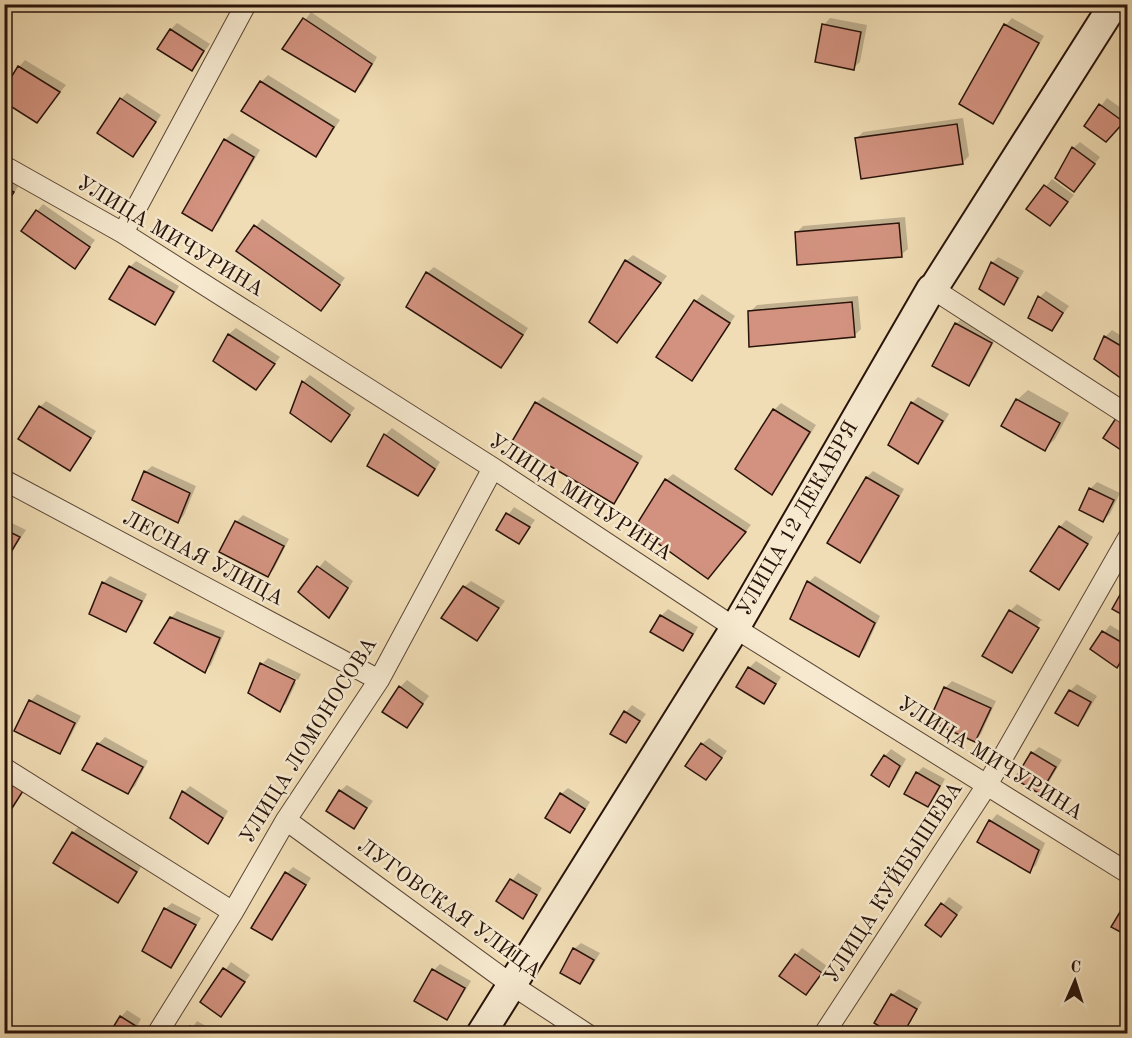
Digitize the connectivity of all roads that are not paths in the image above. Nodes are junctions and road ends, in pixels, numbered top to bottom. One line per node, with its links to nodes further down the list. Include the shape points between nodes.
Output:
1 (246, 4): 4 (street)
2 (1114, 4): 5 (street, УЛИЦА 12 ДЕКАБРЯ)
3 (4, 166): 4 (street, УЛИЦА МИЧУРИНА)
4 (123, 233): 7 (street, УЛИЦА МИЧУРИНА)
5 (933, 288): 6 (street); 10 (street, УЛИЦА 12 ДЕКАБРЯ)
6 (1128, 415)
7 (493, 468): 10 (street, УЛИЦА МИЧУРИНА); 11 (street, УЛИЦА ЛОМОНОСОВА)
8 (4, 480): 11 (street, ЛЕСНАЯ УЛИЦА)
9 (1128, 538): 13 (street, УЛИЦА КУЙБЫШЕВА)
10 (735, 628): 13 (street, УЛИЦА МИЧУРИНА); 17 (street, УЛИЦА 12 ДЕКАБРЯ)
11 (379, 680): 14 (street, УЛИЦА ЛОМОНОСОВА)
12 (4, 768): 16 (street)
13 (987, 785): 15 (street, УЛИЦА МИЧУРИНА); 21 (street, УЛИЦА КУЙБЫШЕВА)
14 (286, 820): 16 (street, УЛИЦА ЛОМОНОСОВА); 17 (street, ЛУГОВСКАЯ УЛИЦА)
15 (1128, 873)
16 (233, 912): 18 (street, УЛИЦА ЛОМОНОСОВА)
17 (512, 985): 19 (street, УЛИЦА 12 ДЕКАБРЯ); 20 (street, ЛУГОВСКАЯ УЛИЦА)
18 (157, 1034)
19 (481, 1034)
20 (587, 1034)
21 (824, 1034)

